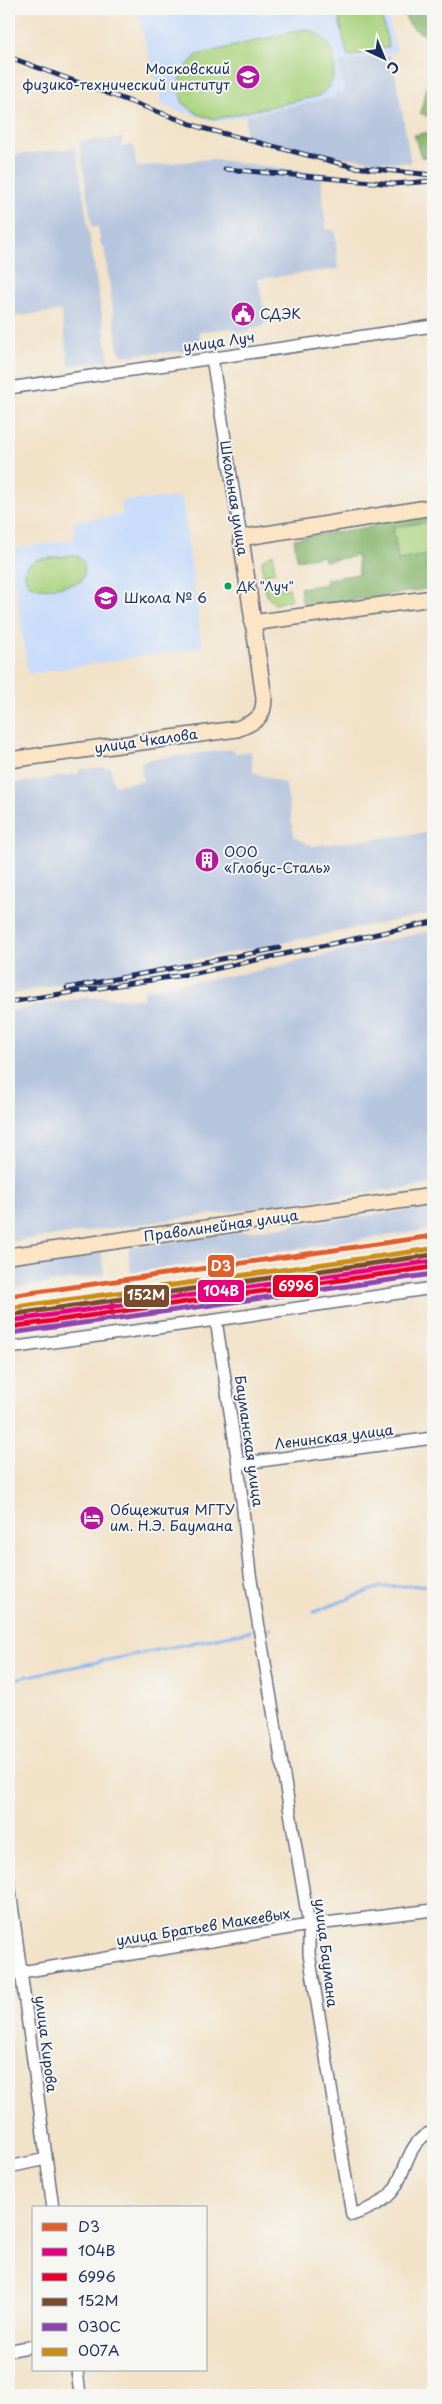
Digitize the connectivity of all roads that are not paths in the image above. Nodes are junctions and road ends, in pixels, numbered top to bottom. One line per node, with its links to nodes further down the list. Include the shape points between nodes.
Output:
1 (433, 326): 2 (street, улица Луч)
2 (212, 358): 3 (street, улица Луч); 5 (street, Школьная улица)
3 (9, 388)
4 (433, 507): 5 (street)
5 (241, 538): 7 (street, Школьная улица)
6 (433, 598): 7 (street)
7 (252, 624): 8 (street, Школьная улица)
8 (264, 698): 9 (street, улица Чкалова, via 264,711 255,722 237,729)
9 (9, 760)
10 (433, 1196): 11 (street, Праволинейная улица)
11 (9, 1256)
12 (433, 1288): 13 (street)
13 (216, 1320): 14 (street); 16 (street, Бауманская улица)
14 (9, 1348)
15 (433, 1438): 16 (street, Ленинская улица)
16 (238, 1464): 17 (street, Бауманская улица)
17 (250, 1570): 20 (street, улица Баумана)
18 (9, 1883): 21 (street, улица Кирова)
19 (433, 1910): 20 (street, улица Братьев Макеевых)
20 (309, 1925): 21 (street, улица Братьев Макеевых); 23 (street, улица Баумана, via 309,1954 352,2215 391,2193 416,2143)
21 (22, 1973): 22 (street, улица Братьев Макеевых); 24 (street, улица Кирова)
22 (9, 1974)
23 (433, 2131)
24 (46, 2160): 25 (street); 26 (street, улица Кирова)
25 (9, 2167)
26 (53, 2206)
27 (32, 2346): 28 (street)
28 (12, 2350)
29 (77, 2372): 30 (street)
30 (80, 2395)

